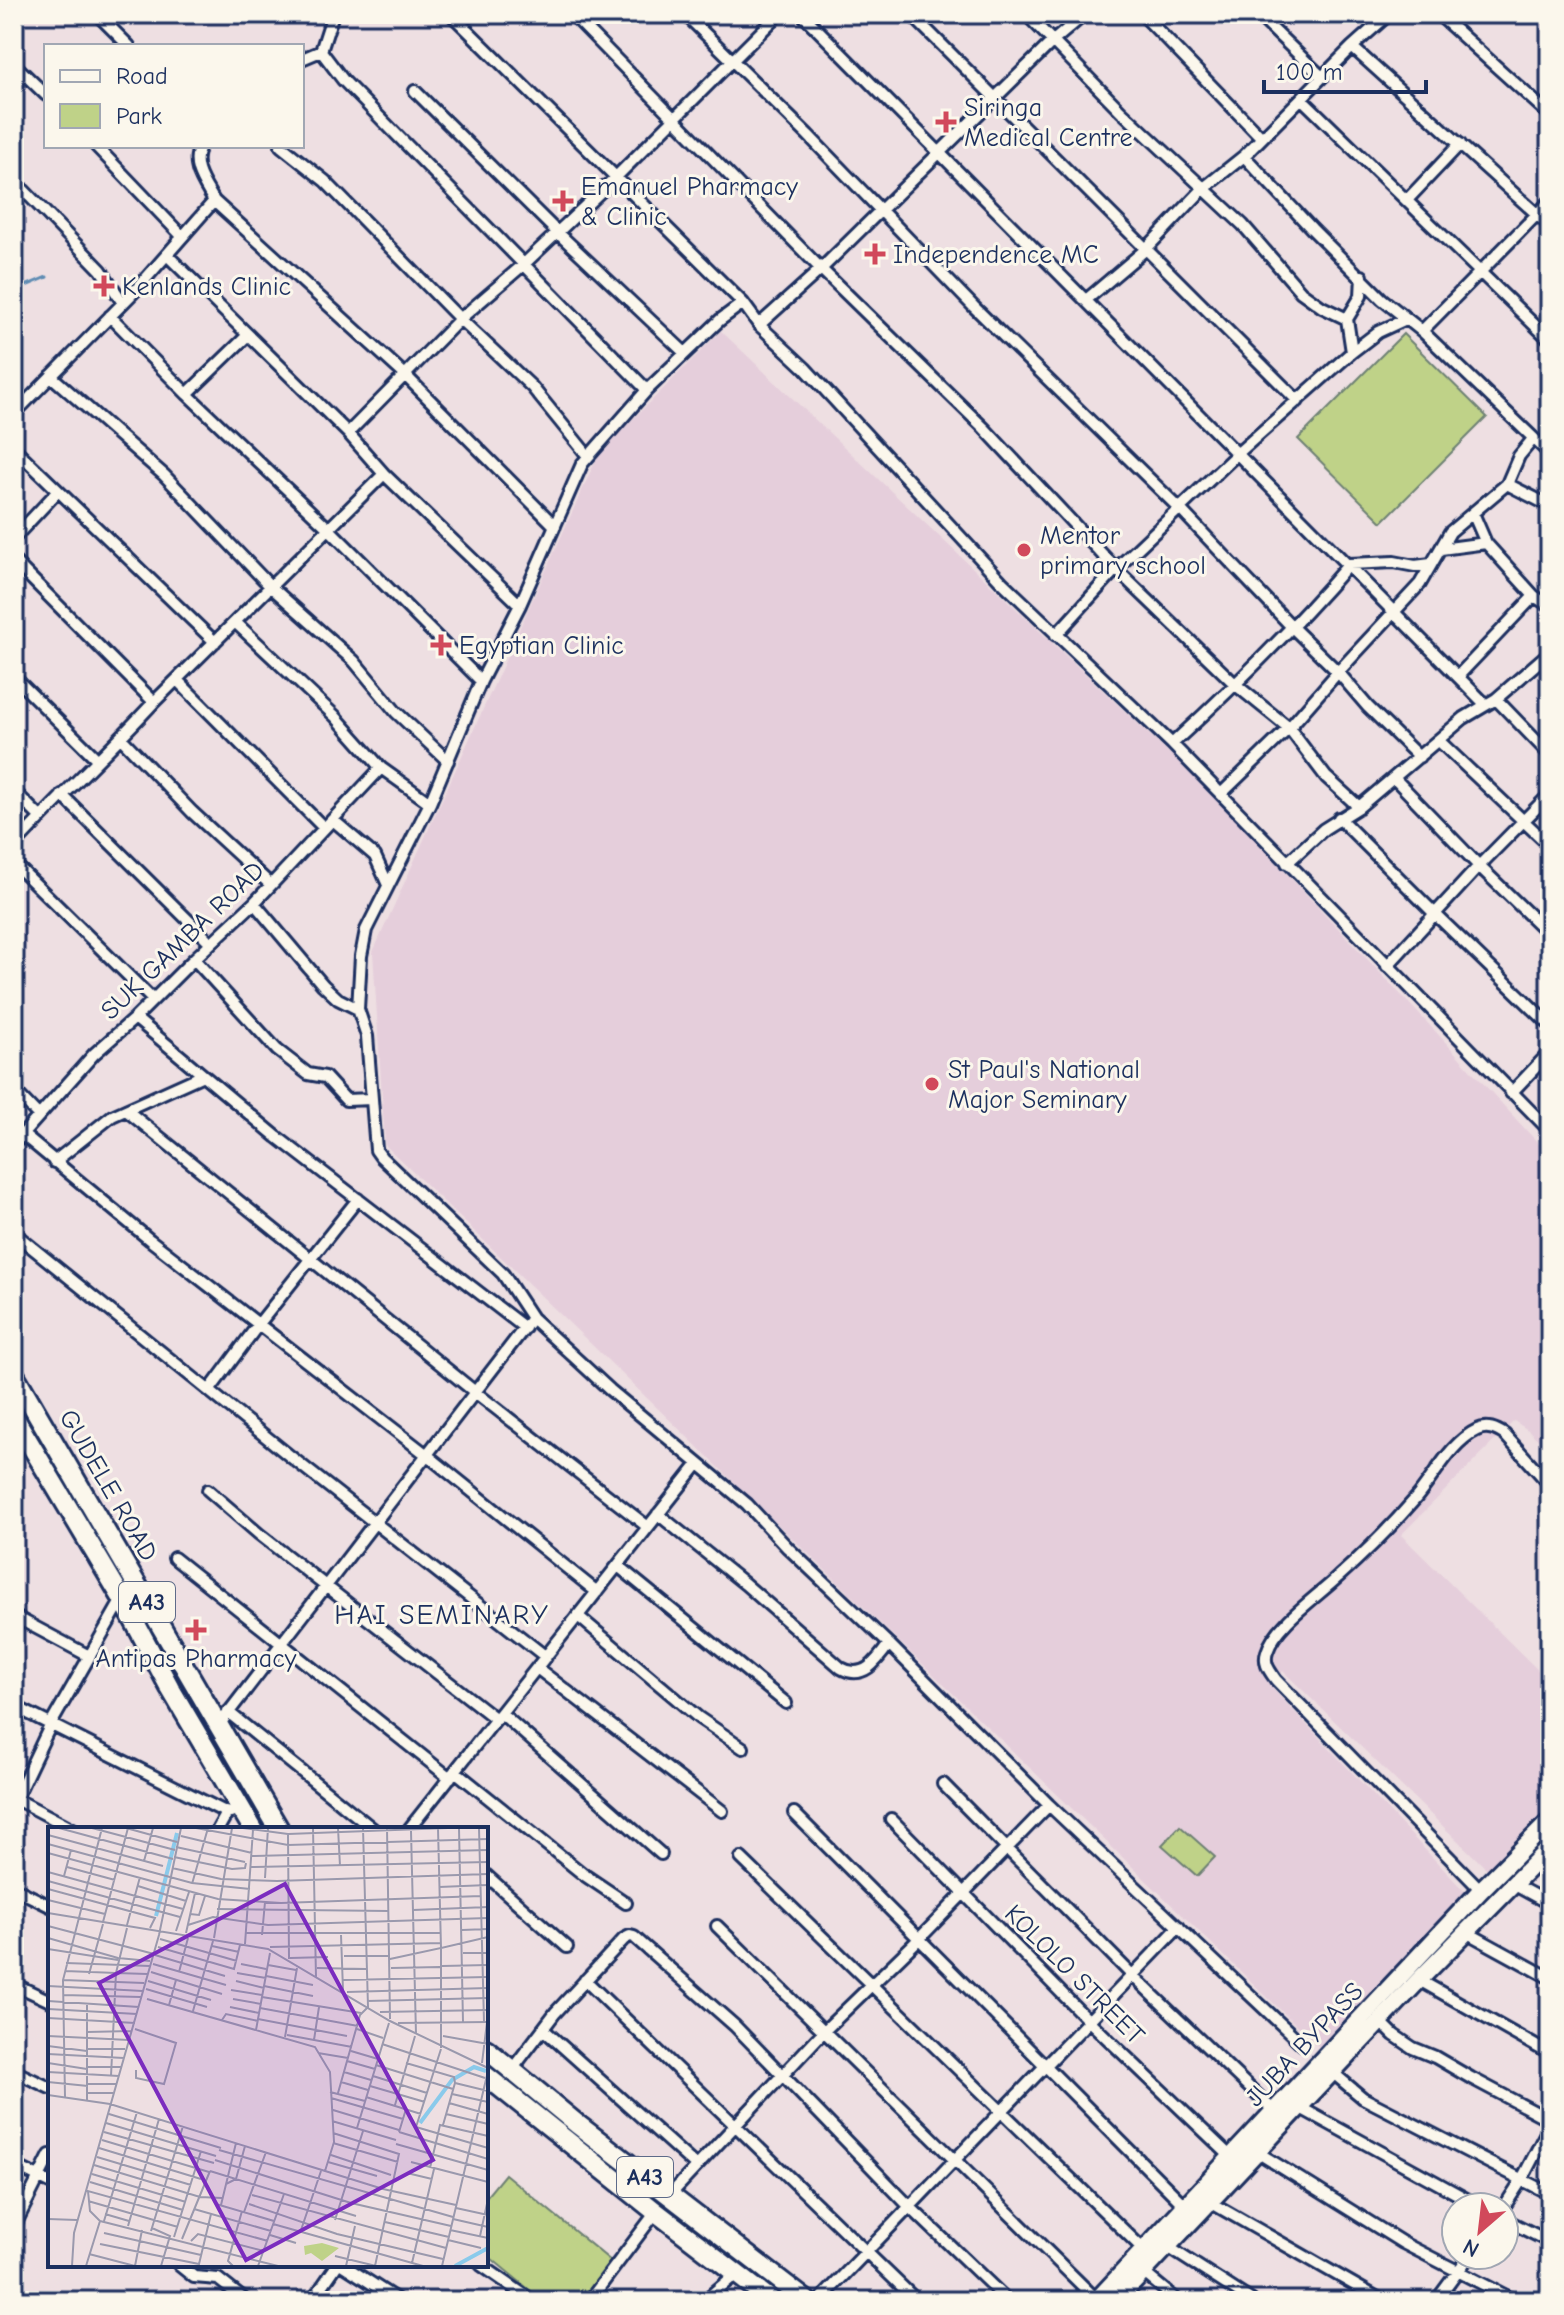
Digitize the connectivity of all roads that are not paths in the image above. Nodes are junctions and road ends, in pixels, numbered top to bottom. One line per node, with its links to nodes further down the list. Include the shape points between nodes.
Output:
1 (97, 14): 17 (street)
2 (333, 14): 19 (street)
3 (451, 14): 37 (street)
4 (572, 14): 29 (street)
5 (685, 14): 21 (street)
6 (779, 14): 21 (street)
7 (802, 14): 35 (street)
8 (911, 14): 26 (street)
9 (1026, 14): 16 (street)
10 (1085, 14): 16 (street)
11 (1142, 14): 30 (street)
12 (1257, 14): 23 (street)
13 (1389, 14): 15 (street)
14 (1438, 14): 28 (street)
15 (1375, 18): 18 (street)
16 (1052, 42): 26 (street); 39 (street)
17 (127, 44)
18 (1352, 47): 23 (street); 31 (street)
19 (321, 51): 20 (street); 50 (street)
20 (304, 58)
21 (732, 61): 29 (street); 43 (street)
22 (14, 64): 25 (street)
23 (1322, 77): 27 (street)
24 (415, 91): 46 (street)
25 (44, 93)
26 (995, 97): 35 (street); 48 (street)
27 (1302, 99): 30 (street); 40 (street)
28 (1550, 115)
29 (673, 120): 37 (street); 51 (street)
30 (1261, 137): 36 (street)
31 (1460, 144): 40 (street); 44 (street)
32 (98, 148): 47 (street)
33 (199, 148): 41 (street, via 195,163)
34 (284, 148): 58 (street, via 325,181)
35 (939, 152): 43 (street); 54 (street)
36 (1244, 156): 39 (street); 53 (street)
37 (616, 177): 46 (street); 56 (street)
38 (14, 180): 55 (street, via 101,270)
39 (1204, 188): 48 (street); 59 (street, via 1301,292)
40 (1407, 200): 52 (street)
41 (214, 201): 47 (street); 67 (street)
42 (1550, 201): 44 (street)
43 (879, 210): 51 (street); 83 (street)
44 (1537, 214): 45 (street); 52 (street)
45 (1550, 226)
46 (557, 232): 50 (street); 66 (street)
47 (182, 236): 49 (street)
48 (1145, 250): 54 (street); 71 (street)
49 (167, 255): 55 (street); 63 (street)
50 (523, 265): 58 (street); 69 (street)
51 (821, 269): 61 (street); 93 (street, via 975,419)
52 (1479, 273): 62 (street); 64 (street)
53 (1362, 276): 59 (street, via 1361,296); 60 (street)
54 (1086, 300): 76 (street)
55 (123, 303): 57 (street)
56 (743, 303): 61 (street); 66 (street)
57 (110, 316): 68 (street); 70 (street)
58 (460, 319): 67 (street); 78 (street, via 532,387)
59 (1347, 319): 65 (street)
60 (1406, 319): 62 (street); 65 (street)
61 (759, 325): 101 (street)
62 (1422, 331): 74 (street)
63 (248, 335): 70 (street); 73 (street)
64 (1550, 340)
65 (1352, 352): 71 (street)
66 (685, 353): 69 (street)
67 (404, 374): 73 (street); 85 (street)
68 (51, 376): 72 (street); 94 (street, via 164,475)
69 (647, 390): 78 (street)
70 (187, 394): 86 (street)
71 (1298, 401): 76 (street)
72 (14, 414)
73 (348, 433): 79 (street)
74 (1533, 439): 77 (street); 80 (street)
75 (14, 448): 81 (street)
76 (1238, 453): 83 (street); 91 (street)
77 (1550, 454)
78 (588, 456): 85 (street)
79 (384, 474): 86 (street); 96 (street)
80 (1507, 484): 82 (street); 84 (street)
81 (58, 491): 87 (street); 102 (street)
82 (1550, 506)
83 (1180, 509): 93 (street); 100 (street)
84 (1473, 513): 88 (street); 89 (street, via 1450,532)
85 (555, 526): 96 (street)
86 (329, 529): 94 (street); 108 (street)
87 (14, 538)
88 (1486, 543): 89 (street); 95 (street)
89 (1441, 549): 92 (street)
90 (14, 561): 110 (street)
91 (1349, 564): 92 (street); 98 (street); 100 (street)
92 (1431, 564): 98 (street)
93 (1116, 569): 101 (street); 109 (street)
94 (270, 586): 99 (street); 119 (street, via 354,661 396,712)
95 (1534, 596): 97 (street); 105 (street)
96 (520, 605): 108 (street)
97 (1550, 606)
98 (1395, 611): 104 (street); 105 (street)
99 (235, 622): 102 (street); 120 (street, via 335,716)
100 (1293, 628): 104 (street); 109 (street)
101 (1056, 635): 115 (street)
102 (215, 642): 107 (street)
103 (1550, 652): 111 (street)
104 (1338, 672): 112 (street); 117 (street)
105 (1458, 676): 111 (street)
106 (14, 677): 118 (street)
107 (177, 680): 110 (street); 132 (street)
108 (481, 681): 119 (street)
109 (1236, 685): 112 (street); 115 (street)
110 (154, 702): 113 (street)
111 (1490, 702): 114 (street); 116 (street)
112 (1289, 728): 123 (street); 127 (street, via 1326,777)
113 (121, 738): 118 (street); 138 (street)
114 (1438, 740): 117 (street); 131 (street)
115 (1172, 744): 123 (street)
116 (1550, 755)
117 (1419, 757): 121 (street)
118 (97, 759): 125 (street)
119 (448, 761): 126 (street)
120 (381, 768): 126 (street); 130 (street, SUK GAMBA ROAD)
121 (1394, 778): 127 (street); 137 (street)
122 (14, 791): 128 (street)
123 (1221, 794): 136 (street)
124 (1550, 794): 131 (street)
125 (62, 795): 128 (street); 143 (street)
126 (430, 803): 139 (street)
127 (1359, 807): 129 (street)
128 (40, 817): 133 (street)
129 (1339, 818): 136 (street); 141 (street)
130 (333, 820): 132 (street, SUK GAMBA ROAD); 139 (street, via 375,856)
131 (1525, 820): 134 (street); 137 (street)
132 (324, 828): 138 (street, SUK GAMBA ROAD)
133 (14, 846)
134 (1550, 846)
135 (14, 863): 146 (street)
136 (1287, 863): 145 (street)
137 (1479, 866): 141 (street); 142 (street)
138 (271, 885): 140 (street, SUK GAMBA ROAD)
139 (388, 885): 147 (street, via 363,942)
140 (254, 903): 143 (street, SUK GAMBA ROAD); 147 (street, via 323,985)
141 (1435, 914): 145 (street); 149 (street)
142 (1550, 935)
143 (211, 943): 144 (street, SUK GAMBA ROAD)
144 (194, 959): 146 (street, SUK GAMBA ROAD); 154 (street, via 277,1050 308,1074 325,1077 346,1100)
145 (1387, 966): 153 (street)
146 (153, 1000): 148 (street, SUK GAMBA ROAD)
147 (358, 1009): 154 (street, via 367,1036)
148 (135, 1018): 151 (street); 156 (street, SUK GAMBA ROAD, via 94,1054)
149 (1550, 1025)
150 (1550, 1052): 153 (street)
151 (201, 1076): 155 (street); 161 (street)
152 (14, 1090): 156 (street)
153 (1511, 1093): 157 (street)
154 (372, 1099): 164 (street, via 378,1154 503,1274)
155 (126, 1110): 160 (street); 163 (street)
156 (39, 1116): 158 (street, SUK GAMBA ROAD)
157 (1550, 1131)
158 (22, 1134): 159 (street, SUK GAMBA ROAD); 160 (street)
159 (14, 1144)
160 (54, 1162): 165 (street)
161 (358, 1199): 163 (street); 164 (street)
162 (14, 1233): 167 (street)
163 (309, 1259): 165 (street); 168 (street)
164 (528, 1323): 168 (street); 171 (street)
165 (258, 1325): 167 (street); 170 (street)
166 (14, 1374): 179 (highway, GUDELE ROAD / A43)
167 (209, 1391): 175 (street)
168 (475, 1392): 170 (street); 176 (street)
169 (14, 1417): 182 (highway, GUDELE ROAD / A43)
170 (427, 1455): 175 (street); 181 (street)
171 (698, 1464): 174 (street); 186 (street, via 747,1504)
172 (1550, 1485): 218 (street, via 1505,1435 1487,1427 1477,1430 1447,1457 1411,1504 1289,1622 1273,1640 1265,1662 1276,1680)
173 (208, 1490): 180 (street)
174 (658, 1514): 176 (street); 186 (street, via 849,1673 862,1672)
175 (375, 1523): 180 (street); 188 (street)
176 (648, 1527): 178 (street)
177 (174, 1558): 185 (street)
178 (618, 1566): 181 (street); 190 (street)
179 (135, 1581): 182 (street); 193 (highway, GUDELE ROAD / A43)
180 (325, 1586): 185 (street); 192 (street)
181 (597, 1592): 184 (street)
182 (122, 1598): 187 (street); 201 (highway, GUDELE ROAD / A43)
183 (14, 1616): 187 (street)
184 (578, 1616): 188 (street); 195 (street, via 699,1718)
185 (281, 1644): 193 (street); 196 (street)
186 (889, 1644): 199 (street)
187 (89, 1656): 194 (street)
188 (546, 1657): 189 (street)
189 (537, 1668): 192 (street); 200 (street)
190 (786, 1703)
191 (14, 1706): 194 (street)
192 (499, 1716): 196 (street); 213 (street)
193 (224, 1719): 209 (highway, GUDELE ROAD / A43); 210 (street)
194 (51, 1724): 198 (street); 201 (street)
195 (743, 1748)
196 (452, 1774): 205 (street); 220 (street)
197 (943, 1784): 212 (street)
198 (15, 1800): 206 (street)
199 (1049, 1805): 212 (street); 224 (street)
200 (722, 1811)
201 (234, 1812): 207 (street); 208 (highway, GUDELE ROAD / A43)
202 (794, 1813): 226 (street)
203 (891, 1819): 219 (street, KOLOLO STREET)
204 (1550, 1821): 218 (main road, JUBA BYPASS)
205 (411, 1826)
206 (69, 1827)
207 (220, 1827)
208 (251, 1827)
209 (278, 1827)
210 (370, 1827)
211 (1550, 1847): 216 (main road, JUBA BYPASS)
212 (1006, 1850): 219 (street); 228 (street)
213 (661, 1854)
214 (741, 1858): 233 (street)
215 (488, 1877): 227 (street)
216 (1513, 1884): 221 (street); 225 (main road, JUBA BYPASS)
217 (14, 1888): 222 (street)
218 (1481, 1890): 250 (main road, JUBA BYPASS)
219 (964, 1894): 226 (street); 235 (street, KOLOLO STREET)
220 (626, 1903)
221 (1550, 1904)
222 (48, 1905)
223 (717, 1926): 238 (street)
224 (1179, 1927): 228 (street); 239 (street)
225 (1466, 1932): 229 (street); 231 (main road, JUBA BYPASS)
226 (920, 1938): 233 (street); 242 (street)
227 (567, 1947)
228 (1133, 1976): 235 (street); 250 (street)
229 (1550, 1978)
230 (585, 1980): 237 (street); 246 (street, via 624,1939 634,1937 735,2026); 253 (street)
231 (1419, 1980): 236 (main road, JUBA BYPASS); 241 (street)
232 (14, 1984): 234 (street)
233 (871, 1986): 238 (street); 251 (street)
234 (48, 2000)
235 (1089, 2021): 242 (street); 255 (street, KOLOLO STREET)
236 (1380, 2021): 245 (main road, JUBA BYPASS); 252 (street, via 1413,2048)
237 (543, 2029): 244 (street); 258 (street)
238 (824, 2031): 246 (street); 256 (street)
239 (1302, 2044)
240 (488, 2051): 244 (highway, A43)
241 (1550, 2054)
242 (1046, 2066): 251 (street); 266 (street)
243 (14, 2071): 248 (street)
244 (511, 2071): 264 (highway, A43)
245 (1332, 2072): 249 (main road, JUBA BYPASS); 259 (street, via 1363,2098)
246 (783, 2077): 253 (street); 267 (street)
247 (488, 2078): 268 (highway, A43)
248 (48, 2087)
249 (1299, 2107): 254 (main road, JUBA BYPASS); 261 (street)
250 (1274, 2111): 255 (main road, JUBA BYPASS)
251 (1001, 2112): 256 (street); 273 (street)
252 (1550, 2122): 259 (street)
253 (734, 2125): 258 (street); 274 (street)
254 (1257, 2152): 265 (main road, JUBA BYPASS); 275 (street)
255 (1231, 2157): 266 (main road, JUBA BYPASS)
256 (955, 2160): 267 (street); 285 (street)
257 (14, 2165): 260 (street)
258 (696, 2166): 264 (street)
259 (1522, 2179): 262 (street); 263 (street)
260 (45, 2181): 269 (street)
261 (1452, 2191)
262 (1514, 2191)
263 (1550, 2194)
264 (669, 2196): 293 (highway, A43)
265 (1210, 2202): 272 (main road, JUBA BYPASS); 300 (street)
266 (1185, 2206): 273 (main road, JUBA BYPASS)
267 (910, 2207): 274 (street); 296 (street)
268 (656, 2212): 282 (highway, A43); 290 (street)
269 (14, 2227)
270 (1520, 2227): 271 (street)
271 (1550, 2242)
272 (1168, 2247): 283 (main road, JUBA BYPASS); 299 (street)
273 (1144, 2250): 285 (main road, JUBA BYPASS)
274 (866, 2252): 294 (street); 295 (street)
275 (1440, 2262)
276 (182, 2267): 284 (street)
277 (201, 2267): 284 (street)
278 (338, 2267): 287 (street)
279 (343, 2267): 288 (street)
280 (484, 2267): 289 (street)
281 (1459, 2271): 301 (street); 302 (street)
282 (737, 2273): 291 (street); 292 (highway, A43)
283 (1144, 2273): 297 (main road, JUBA BYPASS); 298 (street)
284 (194, 2277): 286 (street, via 218,2279)
285 (1096, 2300)
286 (246, 2301)
287 (312, 2301)
288 (399, 2301)
289 (533, 2301)
290 (589, 2301)
291 (704, 2301)
292 (772, 2301)
293 (807, 2301)
294 (819, 2301)
295 (917, 2301)
296 (1008, 2301)
297 (1116, 2301)
298 (1178, 2301)
299 (1252, 2301)
300 (1383, 2301)
301 (1436, 2301)
302 (1516, 2301)

